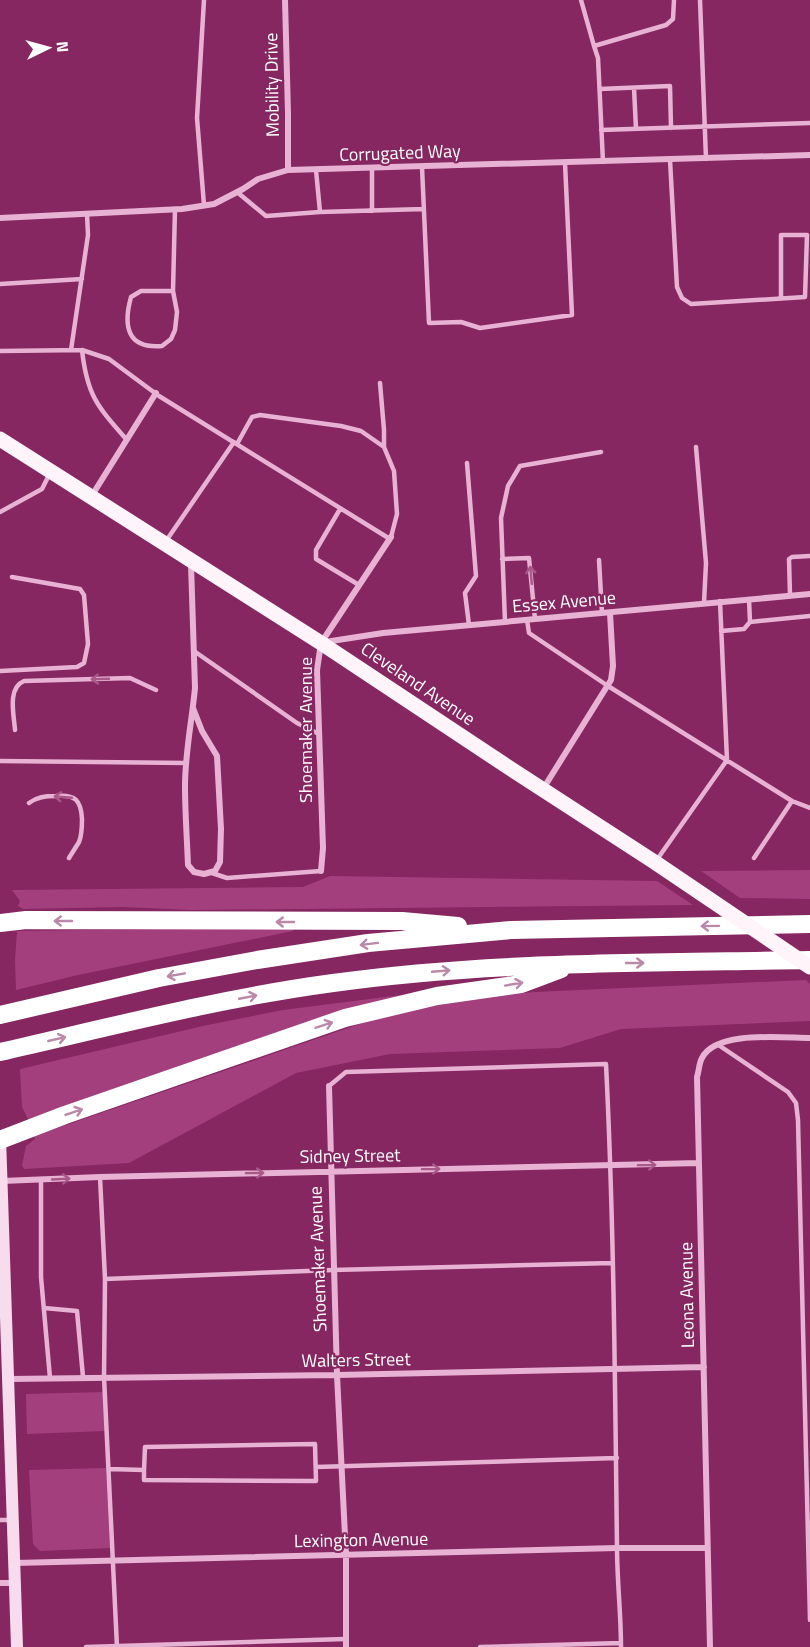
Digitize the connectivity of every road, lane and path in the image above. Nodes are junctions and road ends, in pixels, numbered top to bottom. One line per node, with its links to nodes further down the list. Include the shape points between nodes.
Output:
1 (204, 0): 24 (lane, via 197,118)
2 (285, 0): 21 (street, Mobility Drive)
3 (581, 0): 6 (lane)
4 (674, 0): 6 (lane, via 674,19 666,25)
5 (700, 0): 10 (lane)
6 (594, 46): 8 (lane)
7 (634, 88): 8 (lane); 11 (lane, via 670,86); 12 (lane)
8 (600, 89): 13 (lane)
9 (810, 123): 10 (lane)
10 (705, 127): 11 (lane); 15 (lane)
11 (671, 128): 12 (lane)
12 (636, 129): 13 (lane)
13 (602, 130): 17 (lane)
14 (810, 156): 15 (street, Corrugated Way)
15 (706, 159): 16 (street, Corrugated Way)
16 (670, 160): 17 (street, Corrugated Way); 34 (lane, via 677,287 682,298 691,304)
17 (603, 162): 18 (street, Corrugated Way)
18 (565, 163): 19 (street, Corrugated Way); 26 (lane, via 572,315 480,328 461,322 429,323)
19 (422, 167): 20 (street, Corrugated Way); 26 (lane)
20 (372, 169): 22 (street, Corrugated Way); 27 (lane)
21 (288, 170): 22 (street, Corrugated Way); 23 (street, Corrugated Way, via 258,179)
22 (316, 170): 28 (lane)
23 (237, 192): 24 (street, Corrugated Way); 28 (lane, via 266,216)
24 (204, 205): 25 (street, Corrugated Way)
25 (175, 209): 29 (street, Corrugated Way); 33 (lane)
26 (424, 209): 27 (lane)
27 (372, 211): 28 (lane)
28 (320, 212)
29 (87, 214): 30 (street, Corrugated Way); 31 (lane)
30 (0, 219)
31 (82, 279): 32 (lane); 35 (lane)
32 (0, 284)
33 (174, 291): 33 (lane, via 177,312 171,339 162,346 142,345 131,336 126,323 131,297 141,291)
34 (781, 298): 34 (lane, via 805,297 807,235 781,235)
35 (71, 350): 36 (lane); 37 (lane)
36 (82, 350): 39 (lane, via 109,359); 41 (lane, via 85,378 99,409)
37 (0, 351)
38 (380, 383): 43 (lane)
39 (156, 393): 41 (street); 42 (lane)
40 (0, 439): 47 (main road, Cleveland Avenue)
41 (126, 439): 48 (street)
42 (235, 443): 43 (lane, via 252,417 260,415 361,431); 49 (lane); 52 (lane)
43 (384, 447): 51 (lane, via 394,471 397,514)
44 (696, 447): 63 (lane, via 706,563)
45 (601, 452): 54 (lane, via 520,465 508,486 501,518)
46 (467, 463): 70 (lane, via 476,576 465,593)
47 (50, 469): 48 (main road, Cleveland Avenue); 50 (lane, via 42,489)
48 (90, 497): 52 (main road, Cleveland Avenue)
49 (340, 509): 51 (lane); 58 (lane, via 316,550 316,559)
50 (0, 512)
51 (390, 538): 58 (street, Shoemaker Avenue)
52 (165, 544): 55 (main road, Cleveland Avenue)
53 (810, 556): 60 (lane, via 789,559)
54 (502, 559): 66 (lane, one-way to 54, via 529,558); 68 (lane)
55 (191, 560): 72 (main road, Cleveland Avenue); 73 (street)
56 (599, 560): 64 (lane)
57 (12, 577): 74 (lane, via 80,589 84,595 88,644 84,663 76,667)
58 (359, 585): 72 (street, Shoemaker Avenue)
59 (810, 594): 60 (street, Essex Avenue)
60 (790, 595): 61 (street, Essex Avenue)
61 (749, 599): 62 (street, Essex Avenue); 69 (lane)
62 (720, 602): 63 (street, Essex Avenue); 71 (lane)
63 (704, 603): 64 (street, Essex Avenue)
64 (606, 613): 66 (street, Essex Avenue); 75 (street, via 613,666)
65 (810, 616): 69 (lane)
66 (535, 619): 67 (street, Essex Avenue)
67 (527, 620): 68 (street, Essex Avenue); 75 (lane, via 529,633)
68 (506, 622): 70 (street, Essex Avenue)
69 (750, 622): 71 (lane, via 744,630)
70 (469, 625): 72 (street, Essex Avenue)
71 (721, 631): 80 (lane)
72 (321, 643): 79 (street, Shoemaker Avenue); 83 (main road, Cleveland Avenue)
73 (194, 651): 77 (street); 79 (lane, via 297,723)
74 (0, 671)
75 (608, 686): 80 (lane); 83 (street)
76 (156, 690): 78 (lane, one-way to 78, via 130,678 24,681 14,690)
77 (193, 708): 82 (street); 91 (street, via 217,756 219,773 220,862 215,871)
78 (15, 730)
79 (319, 734): 90 (street, Shoemaker Avenue)
80 (727, 760): 84 (lane); 89 (lane)
81 (0, 761): 82 (lane)
82 (187, 763): 91 (street, via 188,865 194,872)
83 (543, 789): 89 (main road, Cleveland Avenue)
84 (792, 801): 86 (lane); 88 (lane)
85 (29, 803): 87 (lane, one-way to 85, via 80,841 80,802 59,795 38,797)
86 (810, 808)
87 (69, 858)
88 (754, 858)
89 (656, 862): 97 (main road, Cleveland Avenue, bridge)
90 (321, 871): 91 (lane, via 226,878)
91 (209, 872)
92 (0, 923): 94 (highway, one-way to 92, via 402,921)
93 (810, 924): 94 (highway, one-way to 94)
94 (511, 930): 98 (highway, one-way to 98, via 257,960)
95 (810, 960): 96 (highway, one-way to 95)
96 (576, 963): 101 (highway, one-way to 96, via 248,997 333,983); 103 (highway, one-way to 96, via 345,1018 437,996 521,984)
97 (810, 967)
98 (0, 1015)
99 (810, 1038): 100 (street, via 735,1038)
100 (717, 1044): 104 (street, Leona Avenue, via 702,1057 697,1077); 137 (lane, via 788,1092 796,1103)
101 (0, 1052)
102 (329, 1086): 105 (lane, via 346,1072 606,1064); 106 (street, Shoemaker Avenue)
103 (0, 1139): 109 (main road)
104 (699, 1163): 105 (street, Sidney Street, one-way to 104); 115 (street, Leona Avenue)
105 (611, 1166): 106 (street, Sidney Street, one-way to 105); 110 (lane)
106 (330, 1172): 107 (street, Sidney Street, one-way to 106); 111 (street, Shoemaker Avenue)
107 (100, 1177): 108 (street, Sidney Street, one-way to 107); 112 (lane)
108 (41, 1179): 109 (street, Sidney Street); 114 (lane, via 40,1268)
109 (2, 1181): 113 (main road)
110 (612, 1263): 111 (lane); 116 (lane)
111 (333, 1270): 112 (lane); 117 (street, Shoemaker Avenue)
112 (105, 1279): 119 (lane)
113 (3, 1282): 121 (main road)
114 (44, 1308): 118 (lane, via 78,1311); 120 (lane)
115 (704, 1367): 116 (street, Walters Street); 131 (street, Leona Avenue)
116 (615, 1370): 117 (street, Walters Street); 123 (lane)
117 (337, 1375): 119 (street, Walters Street); 125 (street, Shoemaker Avenue)
118 (83, 1377): 119 (street, Walters Street); 120 (street, Walters Street)
119 (104, 1377): 126 (lane)
120 (50, 1378): 121 (street, Walters Street)
121 (8, 1379): 122 (main road)
122 (4, 1411): 129 (main road)
123 (617, 1458): 125 (lane); 130 (lane)
124 (316, 1467): 125 (lane); 127 (lane, via 316,1481 144,1480); 127 (lane, via 315,1444 292,1444 145,1447)
125 (341, 1467): 132 (street, Shoemaker Avenue)
126 (109, 1469): 127 (lane); 133 (lane)
127 (144, 1470)
128 (0, 1520): 129 (lane)
129 (13, 1520): 134 (main road)
130 (617, 1548): 131 (street, Lexington Avenue); 132 (street, Lexington Avenue); 139 (lane)
131 (707, 1548): 145 (street, Leona Avenue)
132 (346, 1556): 133 (street, Lexington Avenue); 138 (street, Shoemaker Avenue)
133 (113, 1561): 134 (street, Lexington Avenue); 140 (lane)
134 (15, 1563): 136 (main road)
135 (0, 1583): 136 (street)
136 (15, 1583): 141 (main road)
137 (810, 1620)
138 (345, 1639): 140 (lane); 143 (street, Shoemaker Avenue)
139 (621, 1645): 144 (lane)
140 (117, 1646): 142 (lane)
141 (17, 1647)
142 (86, 1647)
143 (346, 1647)
144 (480, 1647)
145 (710, 1647)

